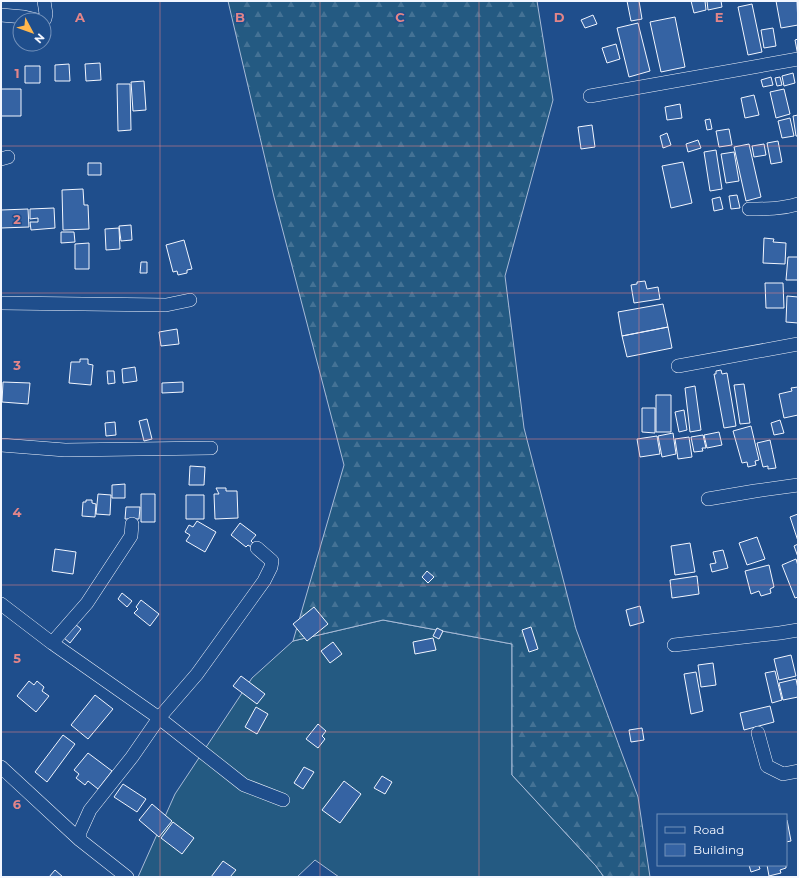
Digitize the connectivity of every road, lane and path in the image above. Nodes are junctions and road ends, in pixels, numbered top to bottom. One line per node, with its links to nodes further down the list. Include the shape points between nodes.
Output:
1 (44, 1): 2 (street)
2 (46, 12)
3 (1, 15): 4 (street)
4 (12, 16)
5 (798, 59): 6 (street)
6 (590, 96)
7 (798, 204): 8 (street, via 772,209)
8 (749, 208)
9 (190, 300): 10 (street, via 166,305)
10 (1, 303)
11 (798, 344): 12 (street)
12 (678, 366)
13 (1, 445): 14 (street, via 65,450)
14 (211, 448)
15 (798, 485): 16 (street)
16 (708, 499)
17 (132, 524): 21 (street, via 131,536 87,603)
18 (257, 548): 23 (street, via 272,561 264,581 197,674)
19 (1, 604): 21 (street)
20 (798, 630): 22 (street)
21 (52, 643): 23 (street)
22 (674, 645)
23 (159, 718): 27 (street, via 244,785); 28 (street, via 90,810 80,832)
24 (758, 733): 26 (street, via 767,766 783,774)
25 (1, 767): 28 (street)
26 (798, 771)
27 (283, 800)
28 (80, 840): 29 (street)
29 (127, 877)

